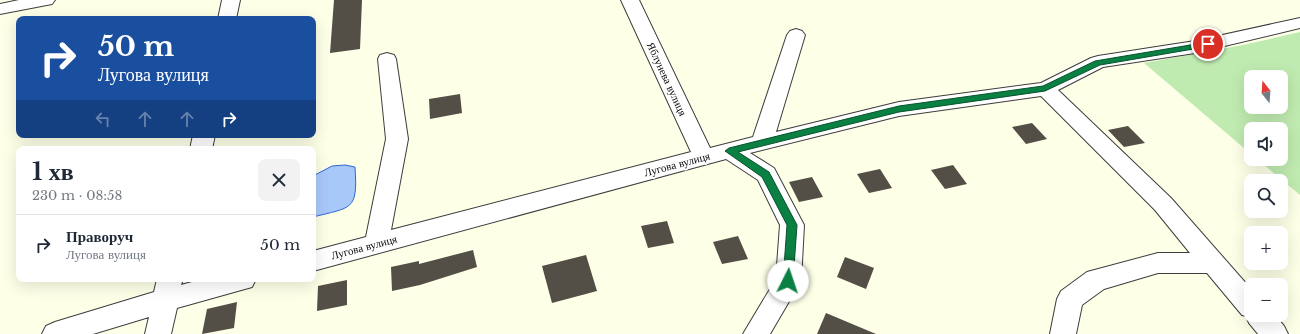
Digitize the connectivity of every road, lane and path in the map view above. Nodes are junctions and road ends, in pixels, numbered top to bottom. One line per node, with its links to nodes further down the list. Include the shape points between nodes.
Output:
1 (46, 0): 4 (street)
2 (231, 0): 5 (street)
3 (630, 0): 12 (street, Яблунева вулиця)
4 (0, 9)
5 (228, 16)
6 (1300, 23): 9 (street, Лугова вулиця, via 1195,47 1098,62)
7 (796, 35): 10 (street)
8 (387, 59): 13 (street, via 397,139)
9 (1045, 89): 10 (street, Лугова вулиця, via 899,109); 15 (street, via 1163,204)
10 (762, 143): 11 (street, Лугова вулиця)
11 (729, 151): 12 (street, Лугова вулиця); 22 (street, via 766,174 792,225 788,281)
12 (704, 157): 13 (street, Лугова вулиця)
13 (377, 244): 14 (street, Лугова вулиця)
14 (316, 259)
15 (1213, 263): 18 (street); 23 (street, via 1158,263 1096,280 1070,299)
16 (220, 282): 17 (street)
17 (168, 289): 20 (street); 21 (street)
18 (1244, 299)
19 (1264, 322): 24 (street)
20 (55, 334)
21 (158, 334)
22 (756, 334)
23 (1063, 334)
24 (1275, 334)

